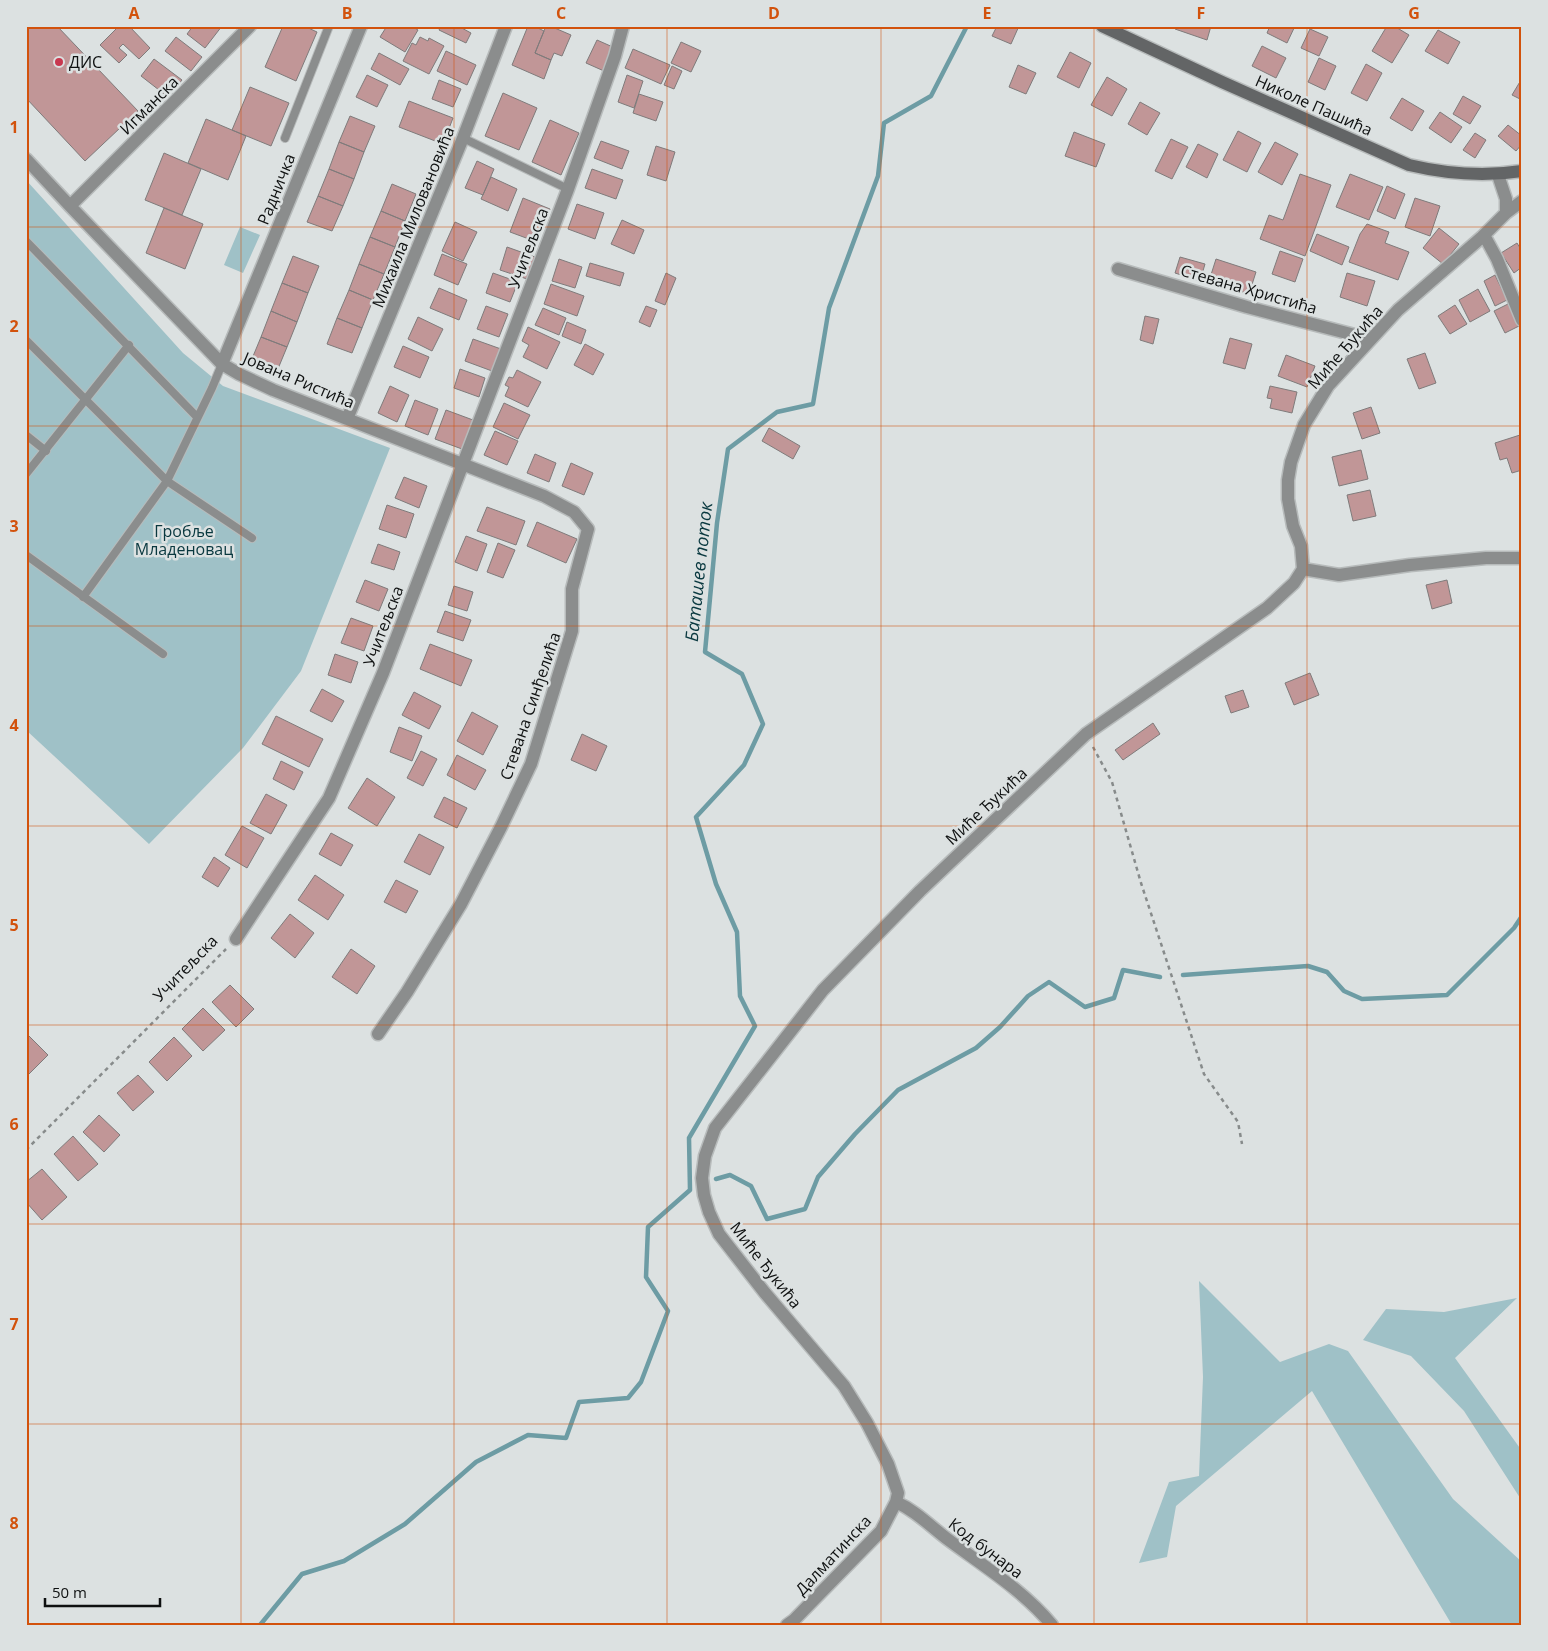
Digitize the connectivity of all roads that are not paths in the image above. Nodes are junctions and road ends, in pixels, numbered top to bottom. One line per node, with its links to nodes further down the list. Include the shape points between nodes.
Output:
1 (250, 26): 14 (street, Игманска)
2 (329, 26): 7 (lane)
3 (361, 26): 23 (street, Радничка)
4 (506, 26): 8 (street, Михаила Миловановића)
5 (623, 26): 12 (street, Учитељска)
6 (1108, 27): 11 (street, Николе Пашића, via 1409,165 1464,175)
7 (285, 138)
8 (463, 138): 12 (lane); 26 (street, Михаила Миловановића)
9 (26, 159): 14 (street, Јована Ристића)
10 (1522, 171): 11 (street, Николе Пашића)
11 (1498, 174): 15 (street, via 1506,199)
12 (568, 189): 29 (street, Учитељска)
13 (1522, 201): 15 (street, Миће Ђукића)
14 (70, 206): 23 (street, Јована Ристића)
15 (1506, 213): 16 (street, Миће Ђукића)
16 (1484, 235): 19 (street); 20 (street, Миће Ђукића, via 1398,310)
17 (26, 241): 22 (lane)
18 (1118, 269): 20 (street, Стевана Христића)
19 (1522, 320)
20 (1370, 339): 36 (street, Миће Ђукића, via 1328,386 1304,425 1291,462 1288,499 1300,546)
21 (26, 340): 24 (lane)
22 (129, 345): 24 (lane); 25 (lane)
23 (222, 364): 25 (lane); 26 (street, Јована Ристића, via 273,390)
24 (85, 400): 28 (lane); 31 (lane)
25 (198, 417): 31 (lane)
26 (347, 419): 29 (street, Јована Ристића)
27 (26, 435): 28 (lane)
28 (46, 451): 30 (lane)
29 (462, 465): 32 (street, Јована Ристића); 39 (street, Учитељска, via 383,673 329,798)
30 (26, 474)
31 (167, 481): 33 (lane); 37 (lane)
32 (544, 496): 40 (street, Стевана Синђелића, via 574,512 588,529 572,589 572,631 531,764 461,904)
33 (252, 538)
34 (26, 555): 37 (lane)
35 (1522, 558): 36 (street, via 1467,560 1339,575)
36 (1302, 569): 41 (street, Миће Ђукића, via 1294,583 1267,608 1086,734 920,891 822,990 715,1128 705,1156 702,1178 709,1212 719,1234 844,1386 888,1464 898,1493)
37 (83, 597): 38 (lane)
38 (163, 654)
39 (236, 939)
40 (378, 1034)
41 (896, 1502): 42 (street, Далматинска, via 881,1532); 43 (street, Код бунара, via 919,1515 1021,1594)
42 (787, 1625)
43 (1052, 1625)

